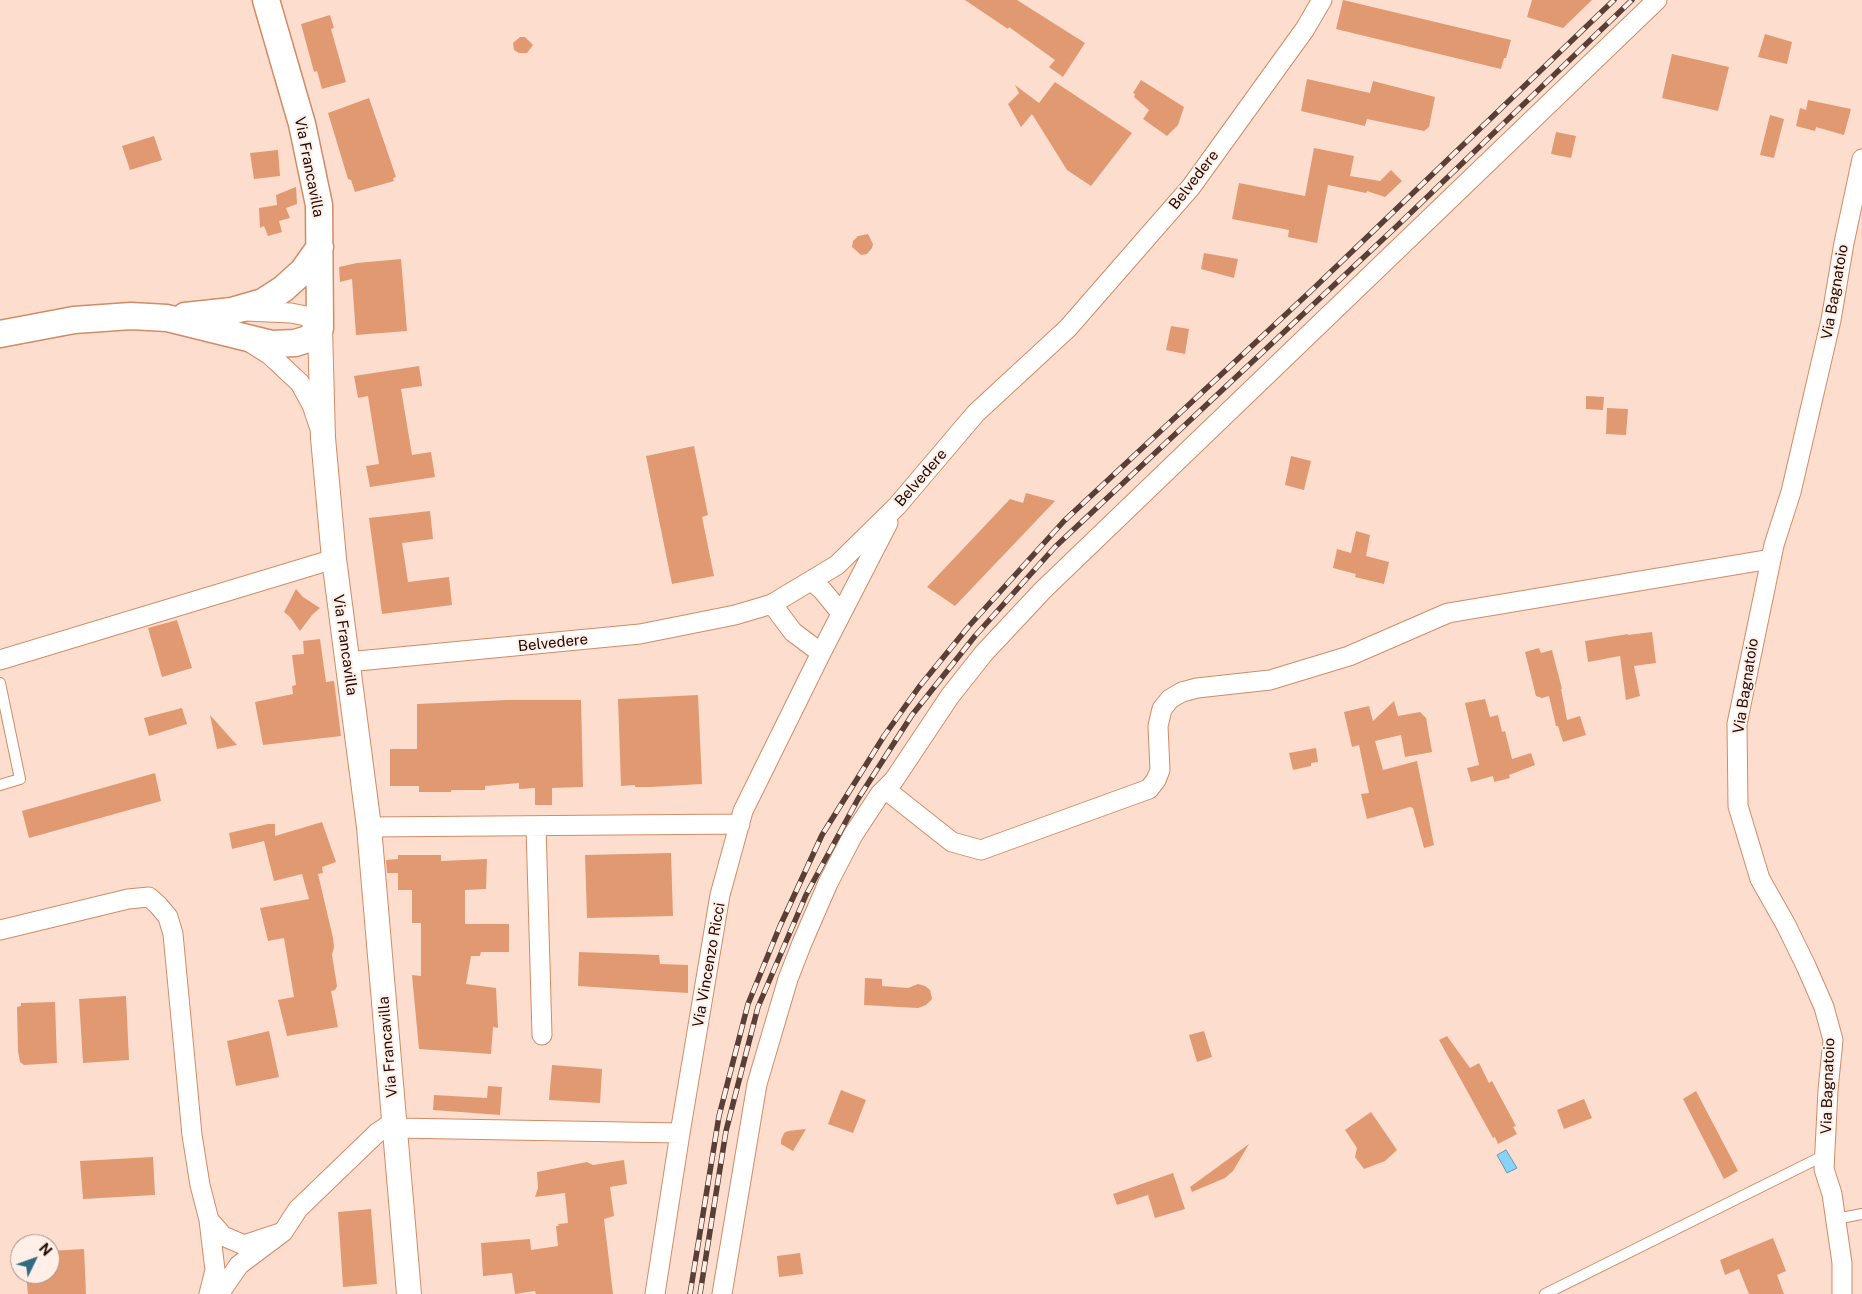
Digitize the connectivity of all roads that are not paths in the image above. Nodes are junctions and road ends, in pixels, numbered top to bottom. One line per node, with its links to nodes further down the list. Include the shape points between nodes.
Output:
1 (266, 0): 5 (main road, Via Francavilla, via 302,124 319,204)
2 (1322, 0): 10 (street, Belvedere, via 1305,29 1191,187 1068,328 976,413)
3 (1657, 0): 21 (street, via 1017,616 950,696)
4 (1862, 159): 12 (street, Via Bagnatoio, via 1845,233 1831,320 1791,492)
5 (320, 247): 6 (main road, via 303,271 283,290); 7 (main road, Via Francavilla)
6 (235, 323): 7 (main road, via 272,344 308,339); 8 (main road, via 131,316 74,320); 9 (street, via 300,383 312,405)
7 (320, 328): 9 (street, Via Francavilla)
8 (0, 334)
9 (323, 438): 11 (street, Via Francavilla)
10 (897, 506): 13 (street, Belvedere, via 837,565); 15 (street, Via Vincenzo Ricci)
11 (334, 559): 17 (street); 18 (street, Via Francavilla)
12 (1771, 559): 21 (street, via 1448,613 1349,656 1270,680 1182,692 1162,709 1158,726 1160,770 1149,789 981,850 952,842); 29 (street, Via Bagnatoio, via 1737,724 1738,806 1760,879 1806,966 1824,1007 1833,1040)
13 (812, 581): 14 (street, Belvedere); 15 (street)
14 (772, 604): 16 (street, via 793,632); 18 (street, Belvedere, via 735,615 640,634)
15 (841, 613): 16 (street, Via Vincenzo Ricci)
16 (821, 653): 22 (street, Via Vincenzo Ricci, via 743,811)
17 (0, 660)
18 (347, 662): 24 (street, Via Francavilla)
19 (0, 683): 20 (lane, via 20,779)
20 (0, 785)
21 (885, 789): 38 (street, via 845,851 788,979 757,1084)
22 (740, 824): 23 (street); 28 (street, Via Vincenzo Ricci, via 720,895)
23 (536, 826): 24 (street); 26 (street)
24 (369, 827): 27 (street, Via Francavilla)
25 (0, 930): 32 (street, via 128,899 149,897 168,917 173,934 192,1135)
26 (542, 1035)
27 (395, 1124): 28 (street); 33 (street, via 376,1133 298,1209); 36 (street, Via Francavilla)
28 (680, 1133): 37 (street, Via Vincenzo Ricci)
29 (1825, 1155): 31 (street, Via Bagnatoio, via 1824,1169); 39 (lane)
30 (1862, 1214): 31 (lane)
31 (1836, 1219): 40 (street, Via Bagnatoio)
32 (209, 1220): 33 (street, via 223,1236 244,1245); 34 (street, via 216,1270)
33 (283, 1232): 35 (street, via 239,1265)
34 (209, 1294)
35 (219, 1294)
36 (409, 1294)
37 (655, 1294)
38 (722, 1294)
39 (1545, 1294)
40 (1842, 1294)

